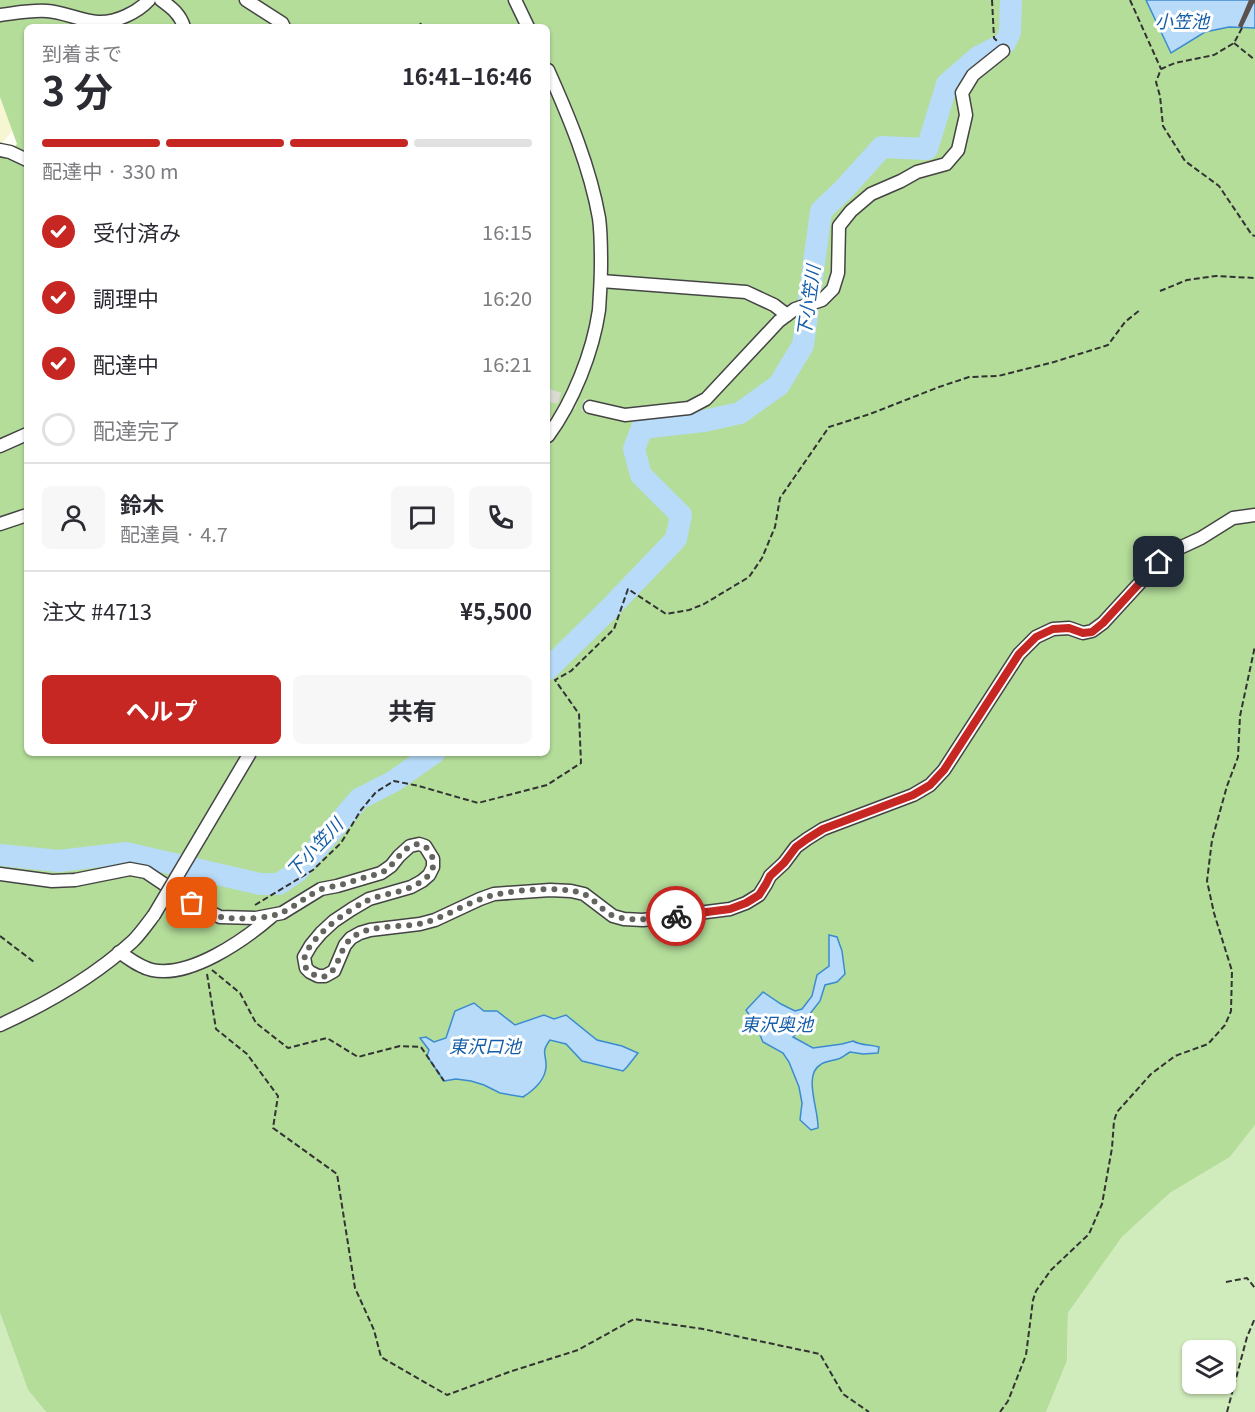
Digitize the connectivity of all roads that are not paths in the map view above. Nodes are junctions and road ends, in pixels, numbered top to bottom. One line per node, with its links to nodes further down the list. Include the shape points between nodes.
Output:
1 (149, 0): 5 (street, via 131,14 99,22 48,11)
2 (161, 0): 6 (street, via 174,9)
3 (246, 0): 7 (street)
4 (515, 0): 8 (street)
5 (0, 15)
6 (183, 24)
7 (282, 24)
8 (527, 24)
9 (1000, 47): 14 (street, via 962,93 966,115 958,150 946,164 917,172 871,194 852,211 839,226 838,273 833,289 822,300)
10 (550, 75): 13 (street, via 594,196 599,219)
11 (0, 150): 12 (street)
12 (24, 159)
13 (600, 281): 14 (street, via 746,292); 16 (street, via 590,349 577,384)
14 (788, 315): 15 (street, via 706,399 689,408 625,415)
15 (590, 407)
16 (550, 433)
17 (24, 435): 18 (street)
18 (0, 446)
19 (1255, 515): 24 (street, via 1233,518 1173,551 1092,632 1053,629 1036,637 1019,654 944,770 930,785 815,834 796,847 759,895 738,906 643,920 613,916 584,894 571,891 494,894 435,920 360,933 345,945 334,971 325,976 310,972 304,957 334,921 369,899 411,887 429,875 433,859 425,846 419,844 410,846 381,873 321,889)
20 (24, 516): 21 (street)
21 (0, 524)
22 (248, 756): 25 (street, bridge, via 154,915)
23 (0, 874): 24 (street, via 52,881 130,869 146,872 220,917)
24 (272, 916): 25 (street, via 255,931 206,960 182,969 152,970)
25 (120, 952): 26 (street, via 72,987)
26 (0, 1025)

